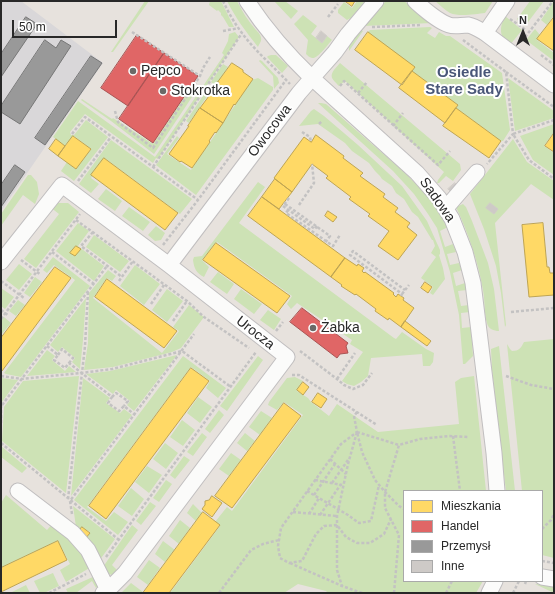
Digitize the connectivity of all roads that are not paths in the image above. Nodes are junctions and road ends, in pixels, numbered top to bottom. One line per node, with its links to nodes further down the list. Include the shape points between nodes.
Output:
1 (247, 1): 6 (street, Sadowa, via 275,39)
2 (376, 1): 6 (street, Owocowa)
3 (415, 1): 5 (street, via 442,22 456,26 467,25)
4 (507, 1): 5 (street)
5 (485, 33): 7 (street)
6 (312, 78): 9 (street, Sadowa, via 417,173); 11 (street, Owocowa)
7 (554, 85)
8 (480, 170): 9 (street)
9 (446, 208): 12 (street, Sadowa, via 460,236 473,283)
10 (5, 256): 11 (street, Urocza, via 62,185)
11 (169, 265): 17 (street, Urocza, via 287,357 283,372 125,573)
12 (497, 490)
13 (18, 491): 17 (street, via 73,533 88,550)
14 (543, 577): 15 (street)
15 (554, 579)
16 (494, 582): 18 (street)
17 (105, 591)
18 (489, 593)

